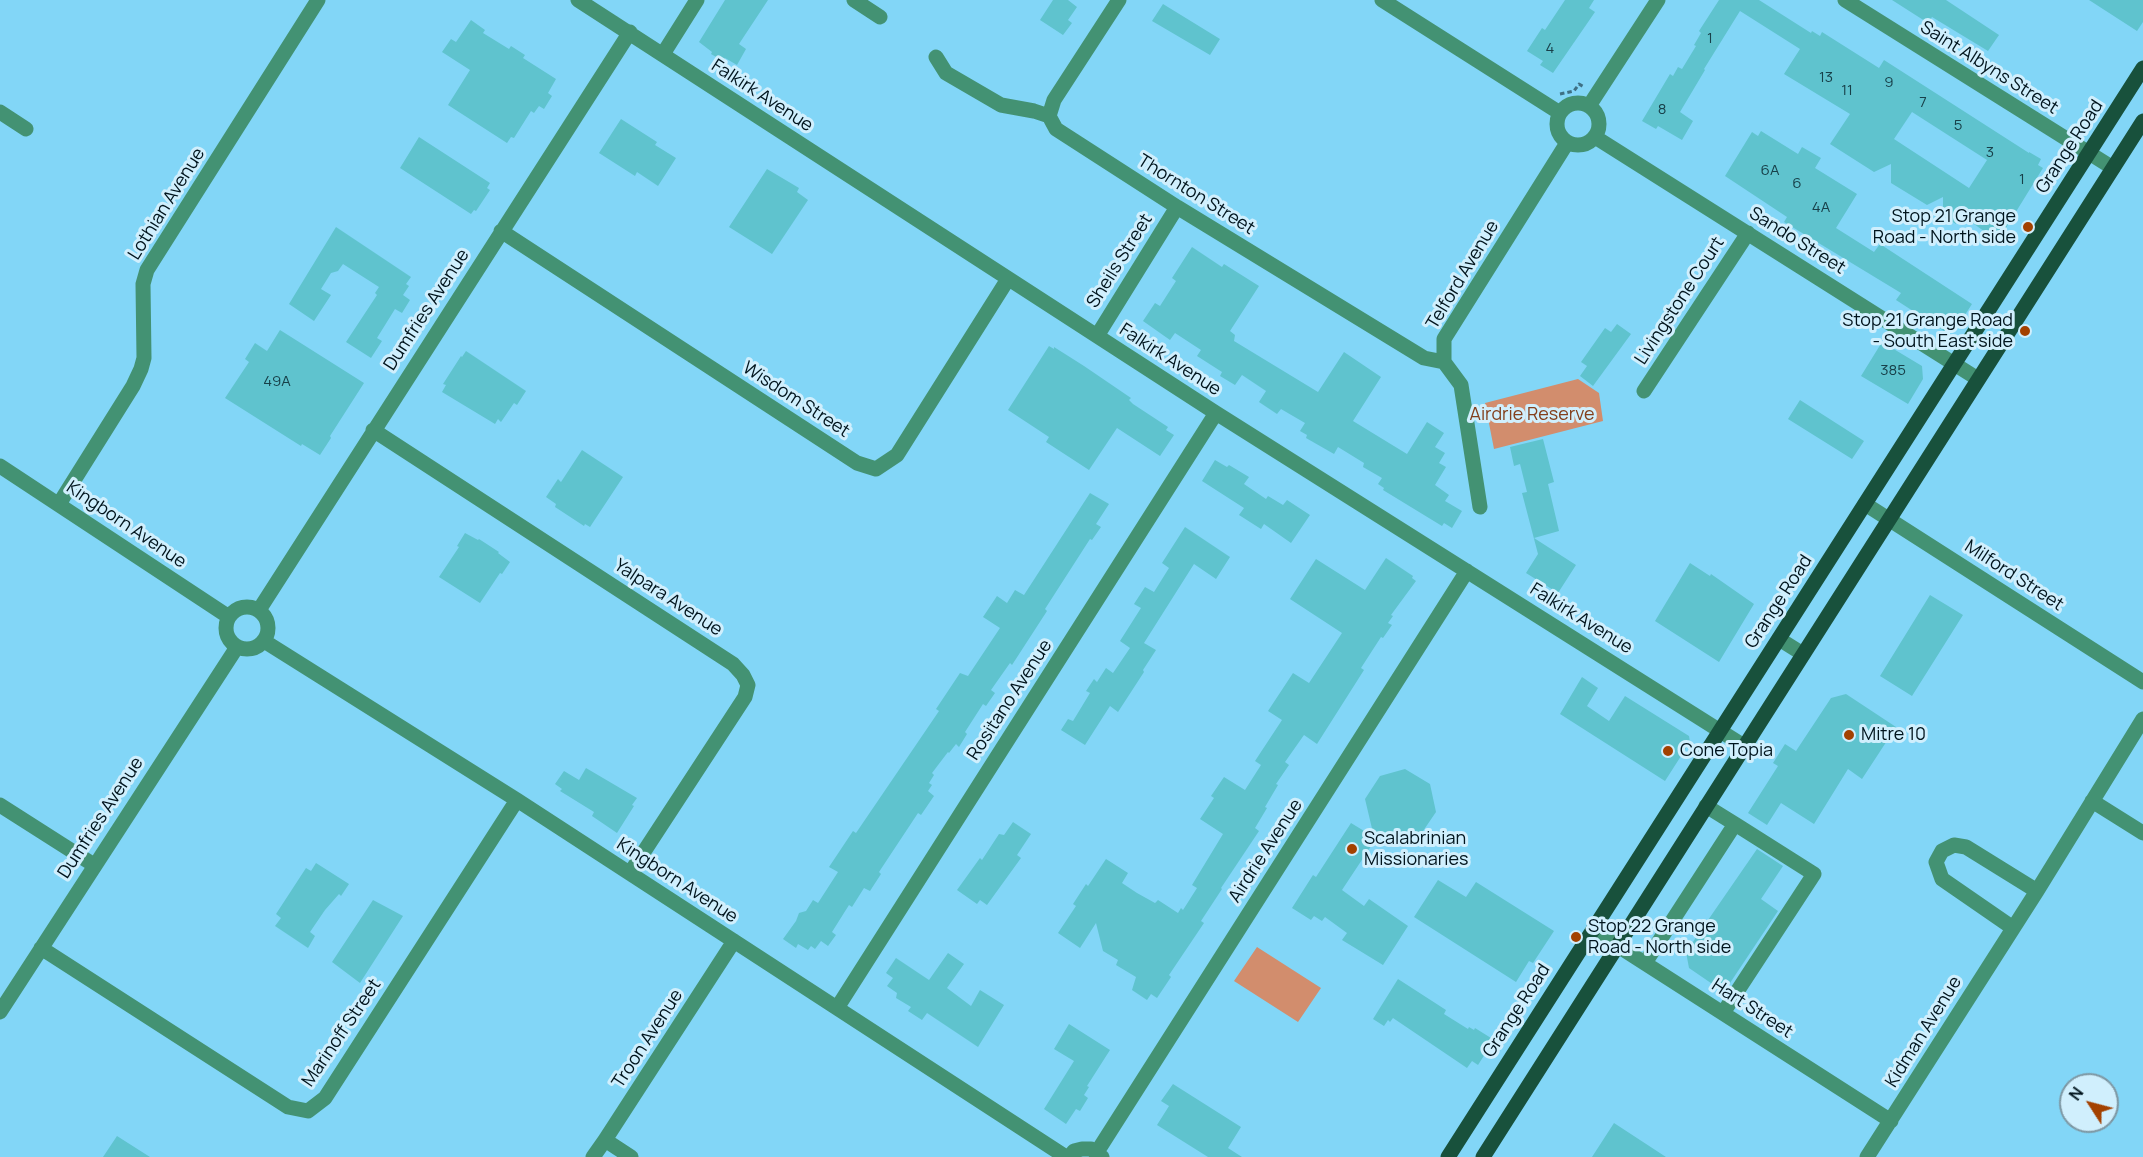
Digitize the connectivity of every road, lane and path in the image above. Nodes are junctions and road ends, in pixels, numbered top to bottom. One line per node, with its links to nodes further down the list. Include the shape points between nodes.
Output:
1 (318, 0): 36 (street, Lothian Avenue, via 147,270 143,284 141,369)
2 (578, 0): 10 (street, Falkirk Avenue)
3 (697, 0): 11 (street)
4 (854, 0): 9 (street)
5 (1119, 0): 17 (street, via 1054,100)
6 (1382, 0): 16 (street)
7 (1658, 0): 14 (street)
8 (1854, 3): 22 (street, Saint Albyns Street)
9 (880, 17)
10 (630, 32): 11 (street, Falkirk Avenue); 25 (street, Dumfries Avenue)
11 (663, 54): 27 (street, Falkirk Avenue)
12 (936, 57): 17 (street, via 946,73 1001,105)
13 (2143, 68): 22 (main road, Grange Road)
14 (1589, 106): 16 (street, via 1570,105); 20 (street, via 1598,117)
15 (0, 112): 19 (street)
16 (1560, 113): 21 (street, via 1558,133)
17 (1049, 116): 24 (street, Thornton Street, via 1056,129)
18 (2143, 121): 23 (main road)
19 (27, 129)
20 (1594, 137): 21 (street, via 1579,146); 26 (street, Sando Street)
21 (1567, 143): 29 (street, Telford Avenue, via 1444,339)
22 (2088, 154): 23 (street, Saint Albyns Street); 30 (main road, Grange Road)
23 (2113, 168): 31 (main road)
24 (1177, 207): 28 (street, Sheils Street); 29 (street, Thornton Street, via 1424,358)
25 (501, 231): 27 (street, Wisdom Street, via 858,464 876,469 897,455); 34 (street, Dumfries Avenue)
26 (1748, 233): 30 (street, Sando Street); 32 (street, Livingstone Court)
27 (1008, 279): 28 (street, Falkirk Avenue)
28 (1097, 336): 33 (street, Falkirk Avenue)
29 (1444, 362): 38 (street, via 1461,385)
30 (1954, 364): 31 (street, Sando Street); 37 (main road, Grange Road)
31 (1978, 379): 39 (main road)
32 (1644, 391)
33 (1216, 413): 40 (street, Falkirk Avenue); 66 (street, Rositano Avenue)
34 (373, 430): 41 (street, Dumfries Avenue); 58 (street, Yalpara Avenue, via 734,664 743,675 748,685 745,697)
35 (0, 466): 36 (street, Kingborn Avenue)
36 (59, 504): 42 (street, Kingborn Avenue)
37 (1865, 504): 39 (street, Milford Street); 43 (main road, Grange Road)
38 (1480, 507)
39 (1889, 519): 46 (main road); 47 (street, Milford Street)
40 (1467, 571): 49 (street, Falkirk Avenue); 71 (street, Airdrie Avenue)
41 (259, 610): 42 (street, via 244,607); 44 (street, via 268,626)
42 (229, 617): 45 (street, via 226,631)
43 (1779, 639): 46 (street); 49 (main road, Grange Road)
44 (264, 641): 45 (street, via 250,649); 51 (street, Kingborn Avenue)
45 (237, 647): 57 (street, Dumfries Avenue)
46 (1803, 654): 50 (main road)
47 (2143, 682)
48 (2143, 719): 52 (street, Kidman Avenue)
49 (1720, 730): 50 (street, Falkirk Avenue); 61 (main road, Grange Road)
50 (1744, 746): 54 (main road)
51 (517, 800): 58 (street, Kingborn Avenue); 64 (street, Marinoff Street, via 325,1098 308,1111 288,1107)
52 (2092, 801): 56 (street); 59 (street, Kidman Avenue)
53 (0, 805): 57 (street)
54 (1706, 806): 55 (street); 63 (main road)
55 (1735, 824): 65 (street); 68 (street, via 1814,874)
56 (2143, 833)
57 (94, 865): 64 (street, Dumfries Avenue)
58 (630, 873): 62 (street, Kingborn Avenue)
59 (2037, 891): 60 (street, Kidman Avenue); 60 (street, via 1966,847 1954,845 1942,851 1936,862 1942,879)
60 (2013, 928): 69 (street, Kidman Avenue)
61 (1593, 930): 63 (street, Hart Street); 75 (main road, Grange Road)
62 (734, 941): 66 (street, Kingborn Avenue); 70 (street, Troon Avenue)
63 (1617, 945): 65 (street, Hart Street); 76 (main road)
64 (41, 948): 67 (street, Dumfries Avenue)
65 (1645, 963): 68 (street, Hart Street)
66 (837, 1008): 74 (street, Kingborn Avenue)
67 (0, 1012)
68 (1723, 1013): 69 (street, Hart Street)
69 (1891, 1121): 77 (street, Kidman Avenue)
70 (605, 1140): 72 (street, Troon Avenue); 73 (street)
71 (1100, 1154): 74 (street, via 1082,1149)
72 (592, 1157)
73 (631, 1157)
74 (1067, 1157)
75 (1448, 1157)
76 (1483, 1157)
77 (1867, 1157)

